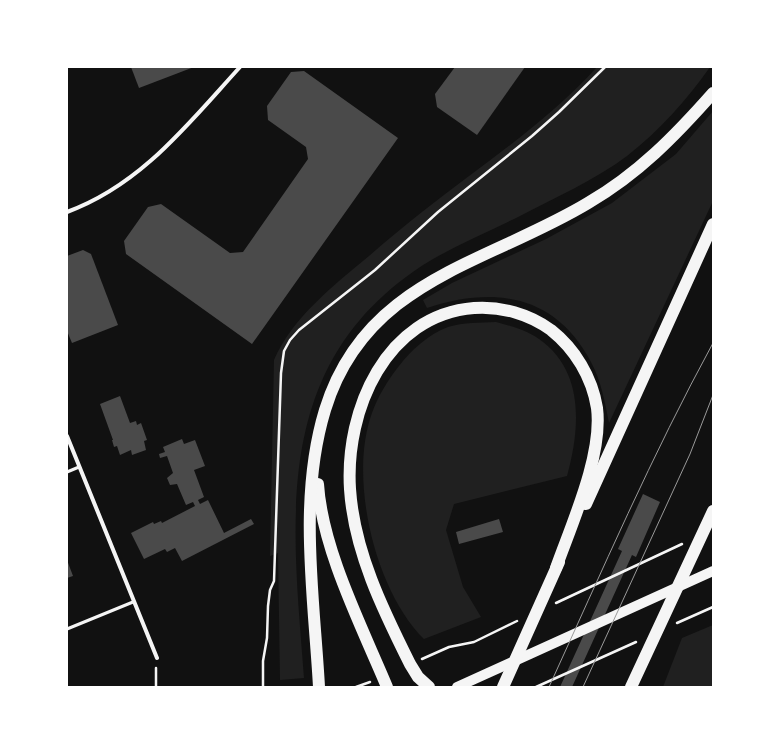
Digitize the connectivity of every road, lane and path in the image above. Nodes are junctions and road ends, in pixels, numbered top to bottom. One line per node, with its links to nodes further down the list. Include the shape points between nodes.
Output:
1 (240, 67): 3 (street, via 142,169 118,188 90,204)
2 (713, 93): 5 (highway, via 683,127 638,170 594,199 449,271 396,304 376,322 346,363 330,396)
3 (67, 212)
4 (713, 224): 11 (highway)
5 (320, 433): 27 (highway, via 310,516); 29 (highway, via 318,486 327,533 343,581)
6 (67, 436): 7 (street)
7 (79, 467): 8 (lane); 14 (street)
8 (67, 472)
9 (713, 511): 23 (highway)
10 (685, 542): 15 (path)
11 (556, 568): 30 (highway, via 596,445 597,409 584,369 574,352 559,336 543,324 522,314 482,308 461,309 440,315 405,337 390,352 376,373 356,420 349,466 353,515 369,571 410,664 418,677); 32 (highway)
12 (713, 571): 31 (main road)
13 (274, 581): 26 (path, via 268,606)
14 (133, 602): 19 (lane); 22 (street)
15 (551, 605)
16 (713, 607): 18 (path)
17 (523, 618): 21 (path, via 474,642 449,647)
18 (671, 626)
19 (67, 629)
20 (642, 639): 33 (path)
21 (430, 655)
22 (157, 658): 25 (path)
23 (640, 668): 34 (highway); 35 (highway)
24 (374, 680): 28 (path)
25 (156, 687)
26 (263, 687)
27 (319, 687)
28 (356, 687)
29 (387, 687)
30 (430, 687)
31 (457, 687)
32 (503, 687)
33 (536, 687)
34 (632, 687)
35 (635, 687)

